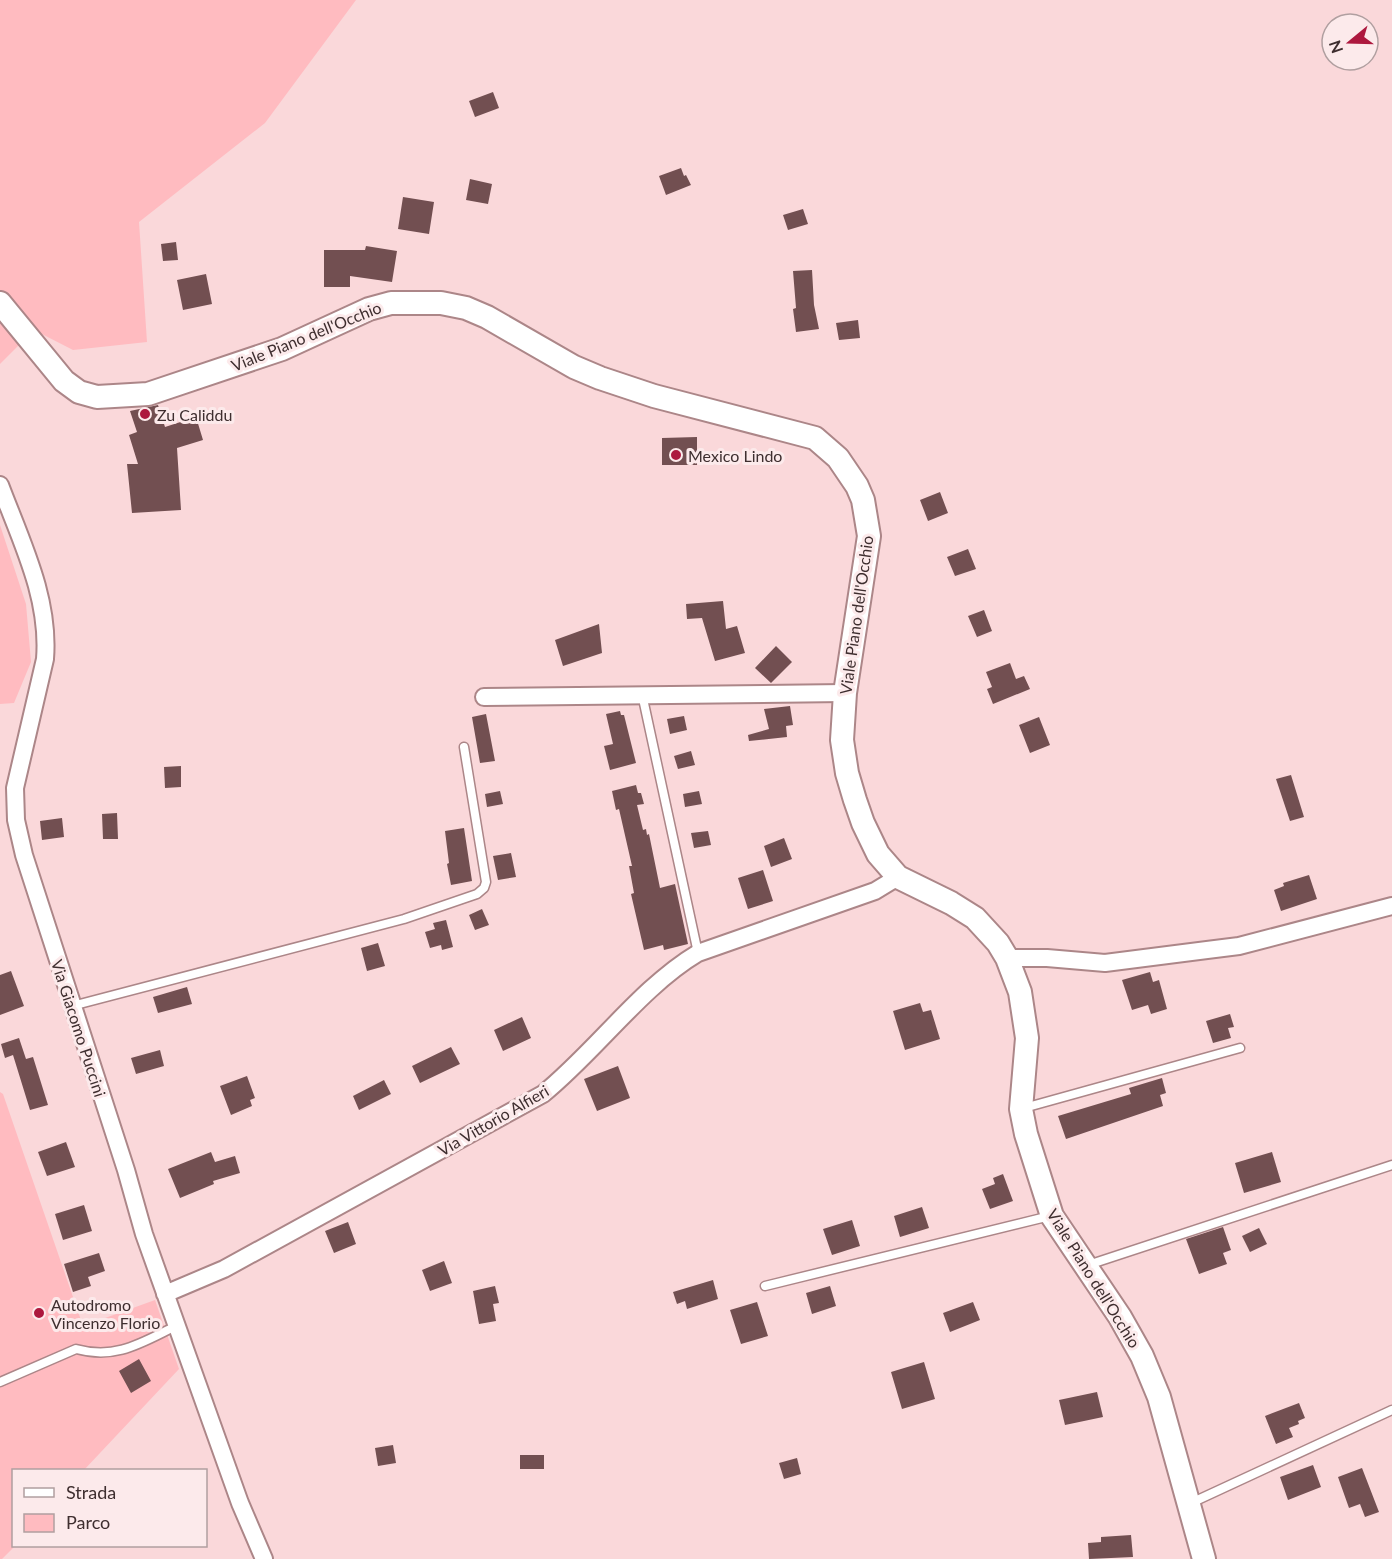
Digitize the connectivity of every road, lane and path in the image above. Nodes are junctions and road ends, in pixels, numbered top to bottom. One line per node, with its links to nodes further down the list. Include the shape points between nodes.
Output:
1 (0, 303): 3 (main road, Viale Piano dell'Occhio, via 64,381 79,392 97,397 148,394 282,349 369,309 392,303 424,302 466,308 487,316 574,367 626,388 815,438 838,458 857,486 868,536)
2 (0, 485): 11 (street, Via Giacomo Puccini, via 36,580 47,639 15,788 16,820)
3 (845, 693): 4 (street); 7 (main road, Viale Piano dell'Occhio, via 842,740 846,773 862,823 878,854)
4 (642, 694): 5 (street); 9 (lane)
5 (484, 698)
6 (464, 747): 11 (lane, via 486,882 477,894 404,919)
7 (898, 877): 9 (street, Via Vittorio Alfieri, via 875,891); 10 (main road, Viale Piano dell'Occhio, via 975,918)
8 (1392, 906): 10 (street, via 1207,951 1105,963)
9 (698, 953): 18 (street, Via Vittorio Alfieri, via 658,983 543,1094 224,1269)
10 (1007, 958): 13 (main road, Viale Piano dell'Occhio, via 1020,992 1027,1038)
11 (72, 1006): 18 (street, Via Giacomo Puccini)
12 (1240, 1048): 13 (lane)
13 (1021, 1109): 15 (main road, Viale Piano dell'Occhio)
14 (1392, 1165): 16 (lane)
15 (1052, 1215): 16 (main road, Viale Piano dell'Occhio); 17 (lane)
16 (1084, 1266): 22 (main road, Viale Piano dell'Occhio, via 1142,1356 1159,1397)
17 (765, 1286)
18 (165, 1294): 19 (street, Via Giacomo Puccini)
19 (176, 1326): 20 (lane, via 115,1352 76,1349); 23 (street, Via Giacomo Puccini)
20 (0, 1382)
21 (1392, 1410): 22 (lane)
22 (1189, 1504): 24 (main road, Viale Piano dell'Occhio)
23 (264, 1559)
24 (1204, 1559)

